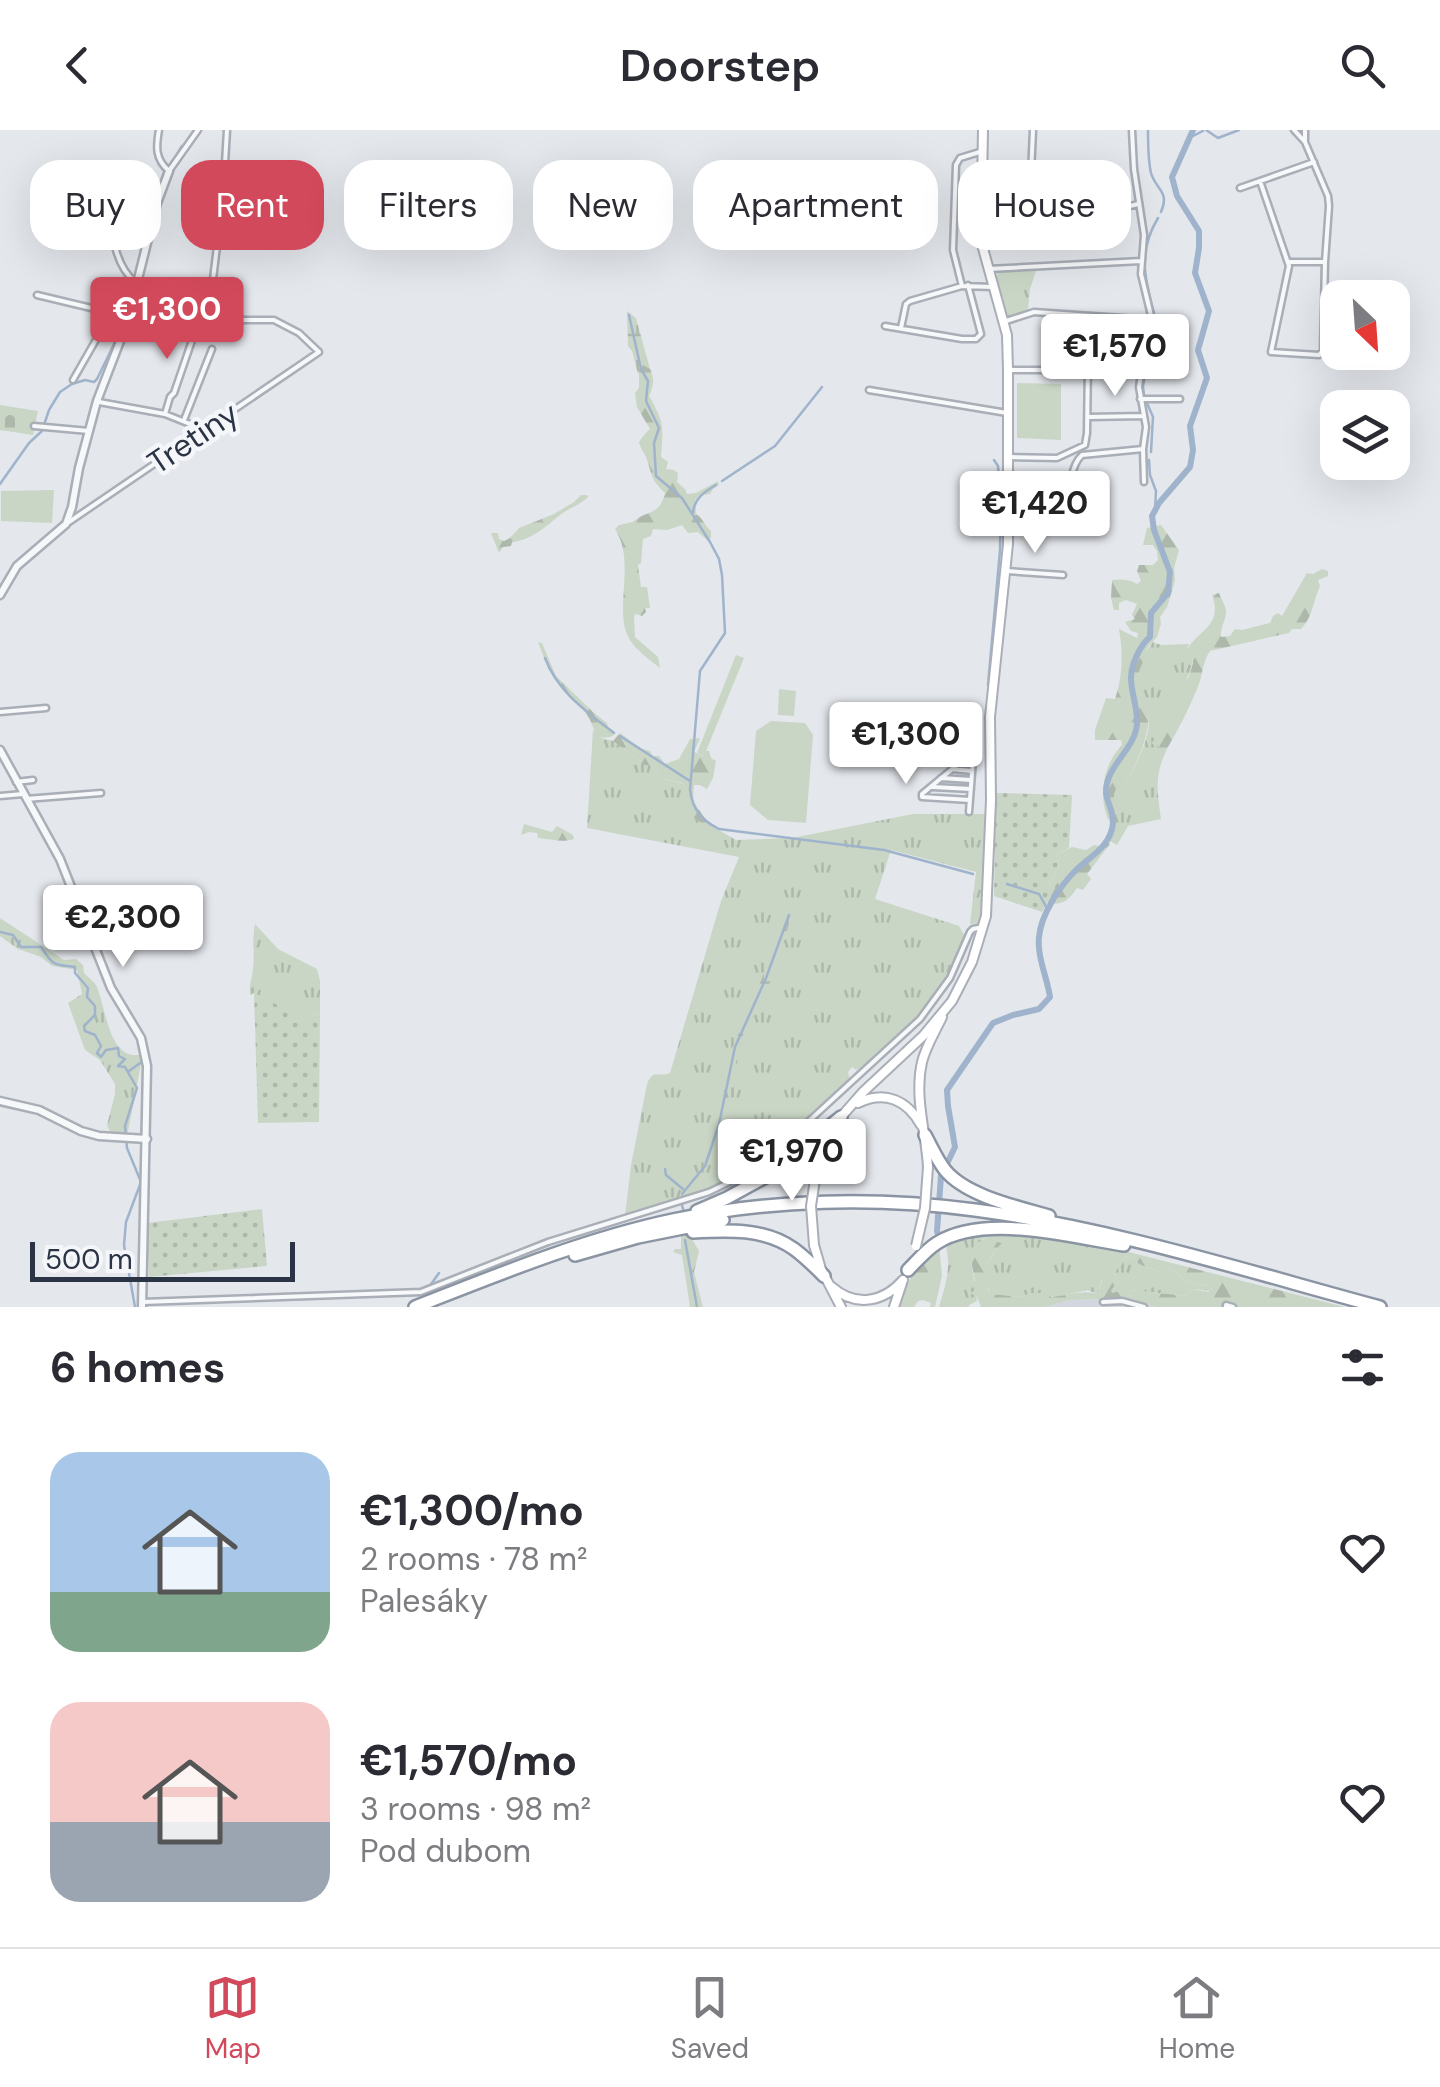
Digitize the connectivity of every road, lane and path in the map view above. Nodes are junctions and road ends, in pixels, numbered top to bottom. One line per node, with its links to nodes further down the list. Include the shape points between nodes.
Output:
1 (160, 130): 12 (street, via 158,156)
2 (198, 130): 12 (street)
3 (227, 130): 32 (street)
4 (984, 130): 8 (main road)
5 (1032, 130): 10 (street)
6 (1132, 130): 16 (street)
7 (1299, 131): 11 (street)
8 (983, 151): 9 (main road); 26 (street, via 956,165 953,250)
9 (983, 160)
10 (1031, 160)
11 (1314, 162): 13 (street); 23 (street, via 1330,218)
12 (168, 172): 14 (street)
13 (1260, 181): 15 (street); 22 (street)
14 (161, 187)
15 (1240, 188)
16 (1140, 203): 17 (street); 21 (street)
17 (1131, 205)
18 (116, 250): 25 (street)
19 (142, 250): 25 (street)
20 (984, 250): 24 (main road)
21 (1141, 261): 24 (street); 34 (street)
22 (1288, 262): 23 (street); 23 (street, via 1270,352 1317,356 1323,352)
23 (1325, 262)
24 (988, 269): 27 (main road)
25 (134, 281): 29 (street)
26 (965, 285): 27 (street); 37 (street, via 910,300); 37 (street, via 981,334 976,339)
27 (993, 287): 33 (main road)
28 (37, 295): 30 (street)
29 (128, 308): 30 (street); 31 (street); 46 (street)
30 (113, 310): 42 (street)
31 (199, 320): 32 (street); 48 (street)
32 (210, 320): 53 (street, Tretiny, via 274,320 319,352)
33 (1003, 322): 34 (street, via 1032,312); 40 (main road)
34 (1157, 324): 35 (street); 39 (street)
35 (1184, 324)
36 (885, 326): 37 (street)
37 (900, 328)
38 (212, 349): 51 (street)
39 (1143, 361): 41 (street, via 1089,362); 44 (street)
40 (1008, 370): 41 (street); 47 (main road)
41 (1087, 370): 50 (street)
42 (73, 380)
43 (869, 390): 47 (street)
44 (1144, 399): 45 (street); 49 (street)
45 (1180, 399)
46 (97, 401): 48 (street); 54 (street)
47 (1008, 412): 57 (main road)
48 (164, 414): 51 (street)
49 (1144, 416): 50 (street); 55 (street)
50 (1088, 417): 56 (street)
51 (184, 420): 53 (street)
52 (34, 426): 54 (street)
53 (205, 430): 60 (street, Tretiny)
54 (89, 431): 60 (street)
55 (1143, 449): 56 (street); 58 (street)
56 (1082, 452): 57 (street); 59 (street, via 1074,466 1069,519)
57 (1008, 458): 59 (main road)
58 (1144, 482)
59 (1008, 517): 61 (main road)
60 (66, 524): 63 (street, via 17,566)
61 (1005, 571): 62 (street); 83 (main road, via 993,676)
62 (1062, 575)
63 (0, 595)
64 (46, 708): 65 (street)
65 (0, 712)
66 (974, 747): 68 (street)
67 (0, 750): 74 (street)
68 (973, 756): 69 (street); 70 (street)
69 (952, 769): 70 (street); 71 (street)
70 (972, 770): 73 (street)
71 (940, 778): 73 (street); 75 (street)
72 (33, 780): 74 (street)
73 (971, 780): 76 (street)
74 (16, 782): 79 (street)
75 (933, 786): 76 (street); 80 (street); 80 (street, via 922,794)
76 (970, 789): 81 (street)
77 (101, 794): 79 (street)
78 (0, 796): 79 (street)
79 (25, 796): 89 (street, via 61,862 114,997 143,1042)
80 (932, 798): 81 (street)
81 (970, 800): 82 (street)
82 (969, 812)
83 (984, 927): 84 (main road); 100 (street, via 968,934 946,986 913,1026 772,1155 709,1192 548,1242 421,1292)
84 (946, 1009): 86 (main road); 88 (main road, via 922,1063)
85 (0, 1101): 89 (street, via 90,1134)
86 (853, 1106): 87 (main road); 88 (main road, via 877,1096 894,1098 910,1108)
87 (842, 1117): 92 (highway, via 760,1181); 98 (main road, bridge, via 817,1166 811,1206 814,1246)
88 (924, 1132): 90 (highway)
89 (147, 1139): 100 (street)
90 (933, 1162): 93 (highway, via 992,1198); 96 (main road, bridge)
91 (939, 1209): 92 (highway, via 852,1202); 93 (highway); 94 (highway, via 789,1212); 95 (highway)
92 (674, 1220): 101 (highway, via 593,1241)
93 (1093, 1231): 106 (highway)
94 (638, 1237): 98 (highway, via 760,1234 790,1246); 101 (highway)
95 (1130, 1246): 96 (highway, via 982,1230); 105 (highway)
96 (922, 1249): 97 (highway)
97 (905, 1275): 98 (main road, via 867,1302 847,1298); 103 (main road)
98 (828, 1282): 102 (main road)
99 (1104, 1302): 104 (street)
100 (142, 1305)
101 (422, 1306)
102 (841, 1307)
103 (894, 1307)
104 (1144, 1307)
105 (1355, 1307)
106 (1380, 1307)

